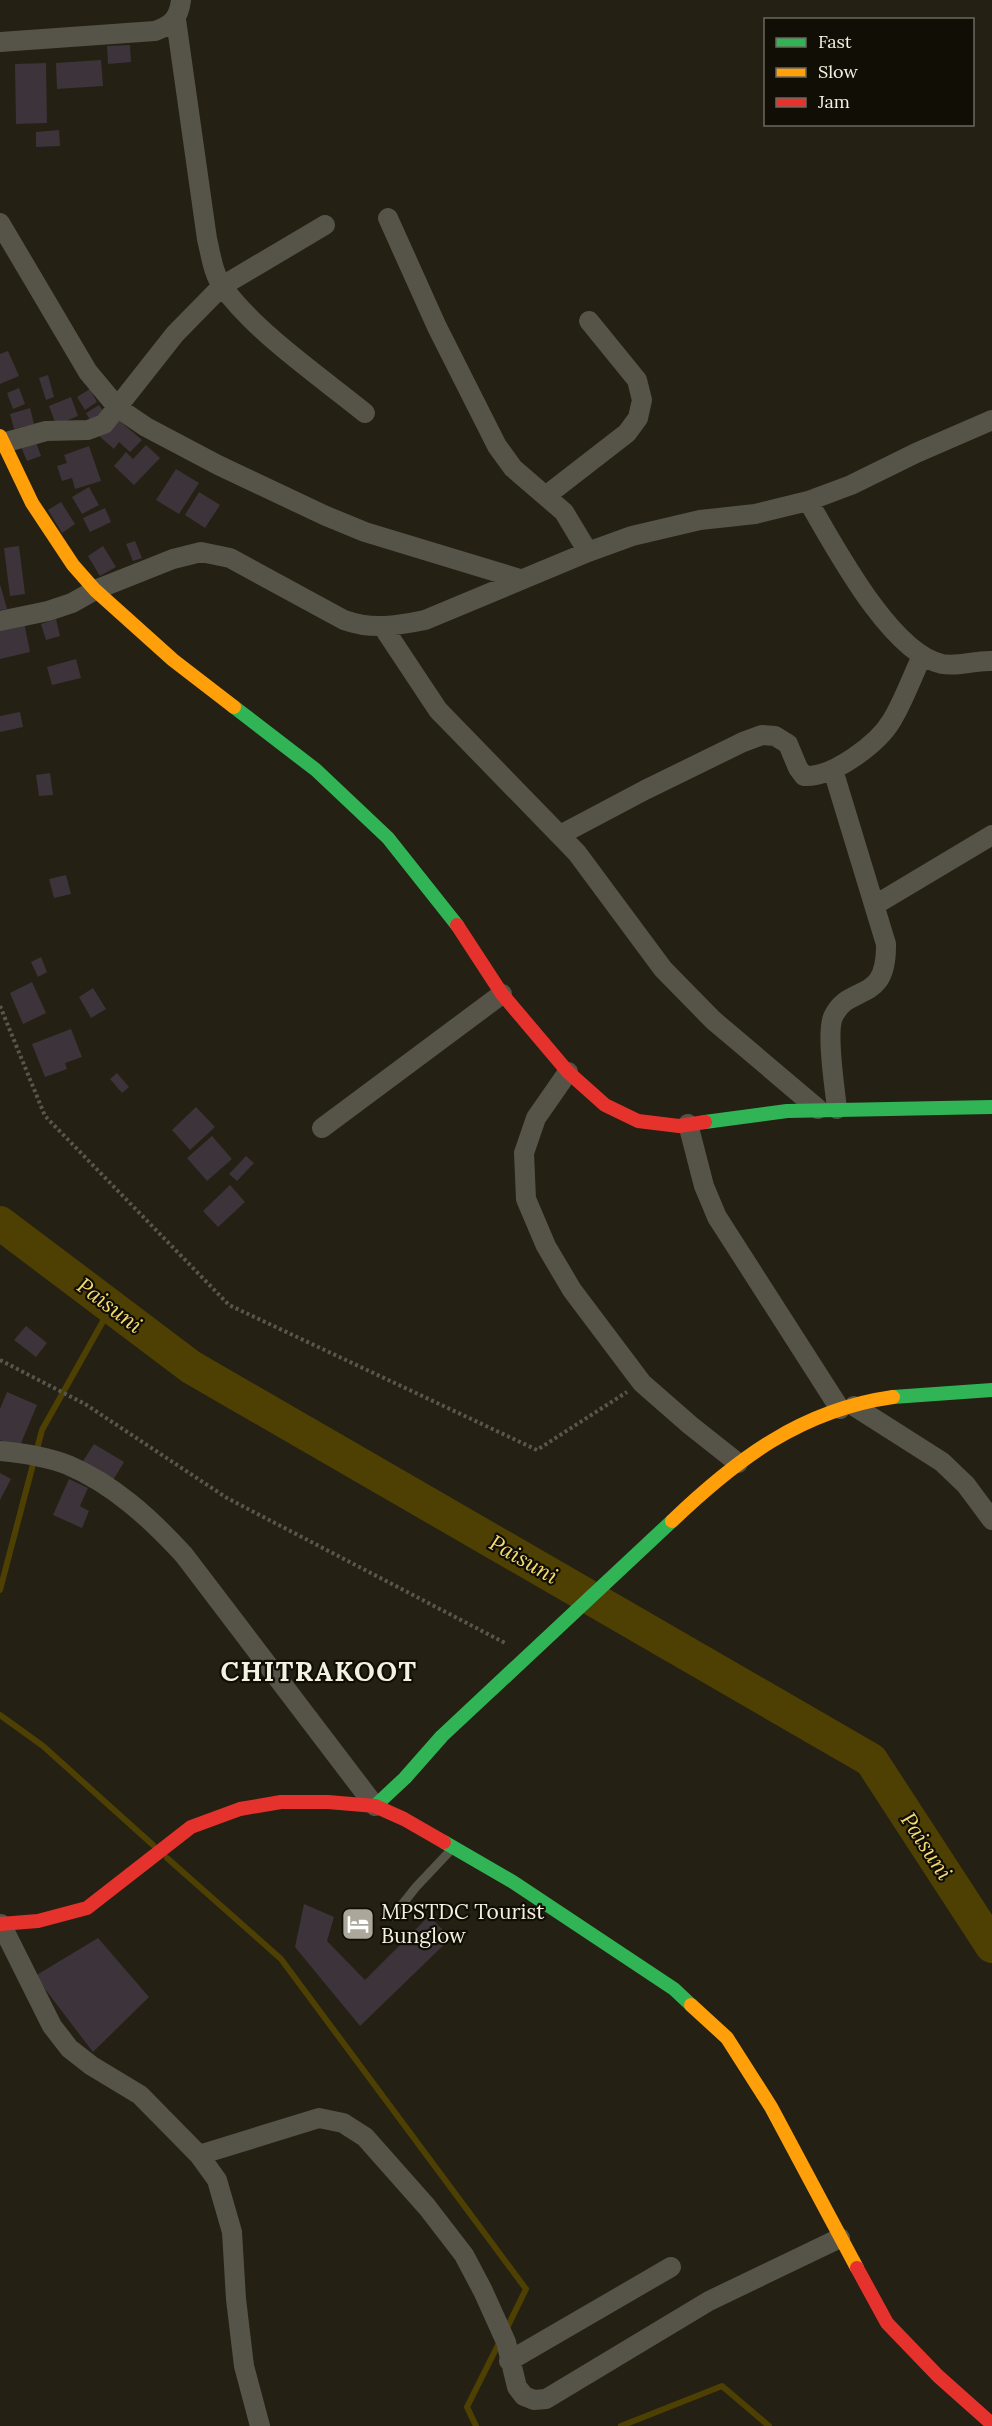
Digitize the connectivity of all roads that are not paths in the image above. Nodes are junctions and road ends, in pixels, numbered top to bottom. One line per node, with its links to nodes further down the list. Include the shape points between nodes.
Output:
1 (181, 0): 2 (street)
2 (176, 20): 3 (street, via 155,31); 7 (street, via 207,239)
3 (0, 42)
4 (388, 218): 13 (street, via 497,446 513,468)
5 (0, 223): 9 (street, via 88,372)
6 (325, 225): 7 (street)
7 (222, 286): 9 (street, via 145,369); 10 (street, via 246,314)
8 (589, 321): 13 (street, via 637,380 642,400 638,418 620,439)
9 (118, 408): 12 (street, via 96,428 46,431); 16 (street, via 209,460 326,516 365,532)
10 (365, 413)
11 (992, 420): 14 (street)
12 (1, 440): 17 (main road, via 32,503 73,565)
13 (547, 495): 15 (street, via 564,512)
14 (808, 501): 15 (street, via 755,514 700,520 632,536); 20 (street, via 857,583 904,641)
15 (588, 552): 16 (street)
16 (520, 579): 19 (street, via 425,620)
17 (95, 590): 18 (street, via 48,611); 19 (street, via 201,552 230,558 344,620); 26 (main road, via 173,660 316,770 388,838 461,930)
18 (0, 621)
19 (383, 627): 24 (street, via 438,710)
20 (922, 656): 21 (street, via 942,664); 22 (street, via 891,721 879,736)
21 (992, 661)
22 (832, 770): 24 (street, via 816,777 804,776 788,744 775,736 762,735); 25 (street)
23 (992, 834): 25 (street)
24 (560, 835): 29 (street, via 670,977 713,1020)
25 (875, 905): 29 (street, via 886,944 886,960 882,976 873,987 848,1000 832,1018)
26 (502, 994): 27 (main road); 31 (street)
27 (568, 1072): 30 (main road, via 605,1105 638,1121); 35 (street, via 536,1118 524,1153 526,1199 546,1246 572,1290 642,1383)
28 (992, 1107): 29 (main road)
29 (828, 1109): 30 (main road)
30 (688, 1124): 33 (street, via 704,1186 717,1217)
31 (322, 1128)
32 (992, 1390): 33 (main road, via 893,1397)
33 (847, 1408): 35 (main road, via 831,1411 773,1440); 36 (street, via 942,1462 966,1485)
34 (0, 1451): 37 (street, via 67,1465 150,1519 183,1555)
35 (738, 1463): 37 (main road, via 716,1479 442,1736)
36 (992, 1520)
37 (375, 1806): 38 (main road); 40 (main road, via 281,1802 240,1809 191,1827 87,1908 38,1921)
38 (453, 1847): 39 (lane); 42 (main road, via 674,1989 727,2038 771,2107)
39 (393, 1916)
40 (1, 1924): 41 (street, via 52,2026 69,2048 92,2067 140,2095)
41 (199, 2155): 44 (street, via 319,2118 343,2123 365,2137 427,2206 464,2255); 46 (street, via 217,2180 226,2204 244,2366)
42 (840, 2238): 44 (street, via 709,2301 546,2399 524,2396 517,2386); 45 (main road, via 886,2324)
43 (671, 2267): 44 (street)
44 (508, 2351)
45 (992, 2424)
46 (260, 2426)

